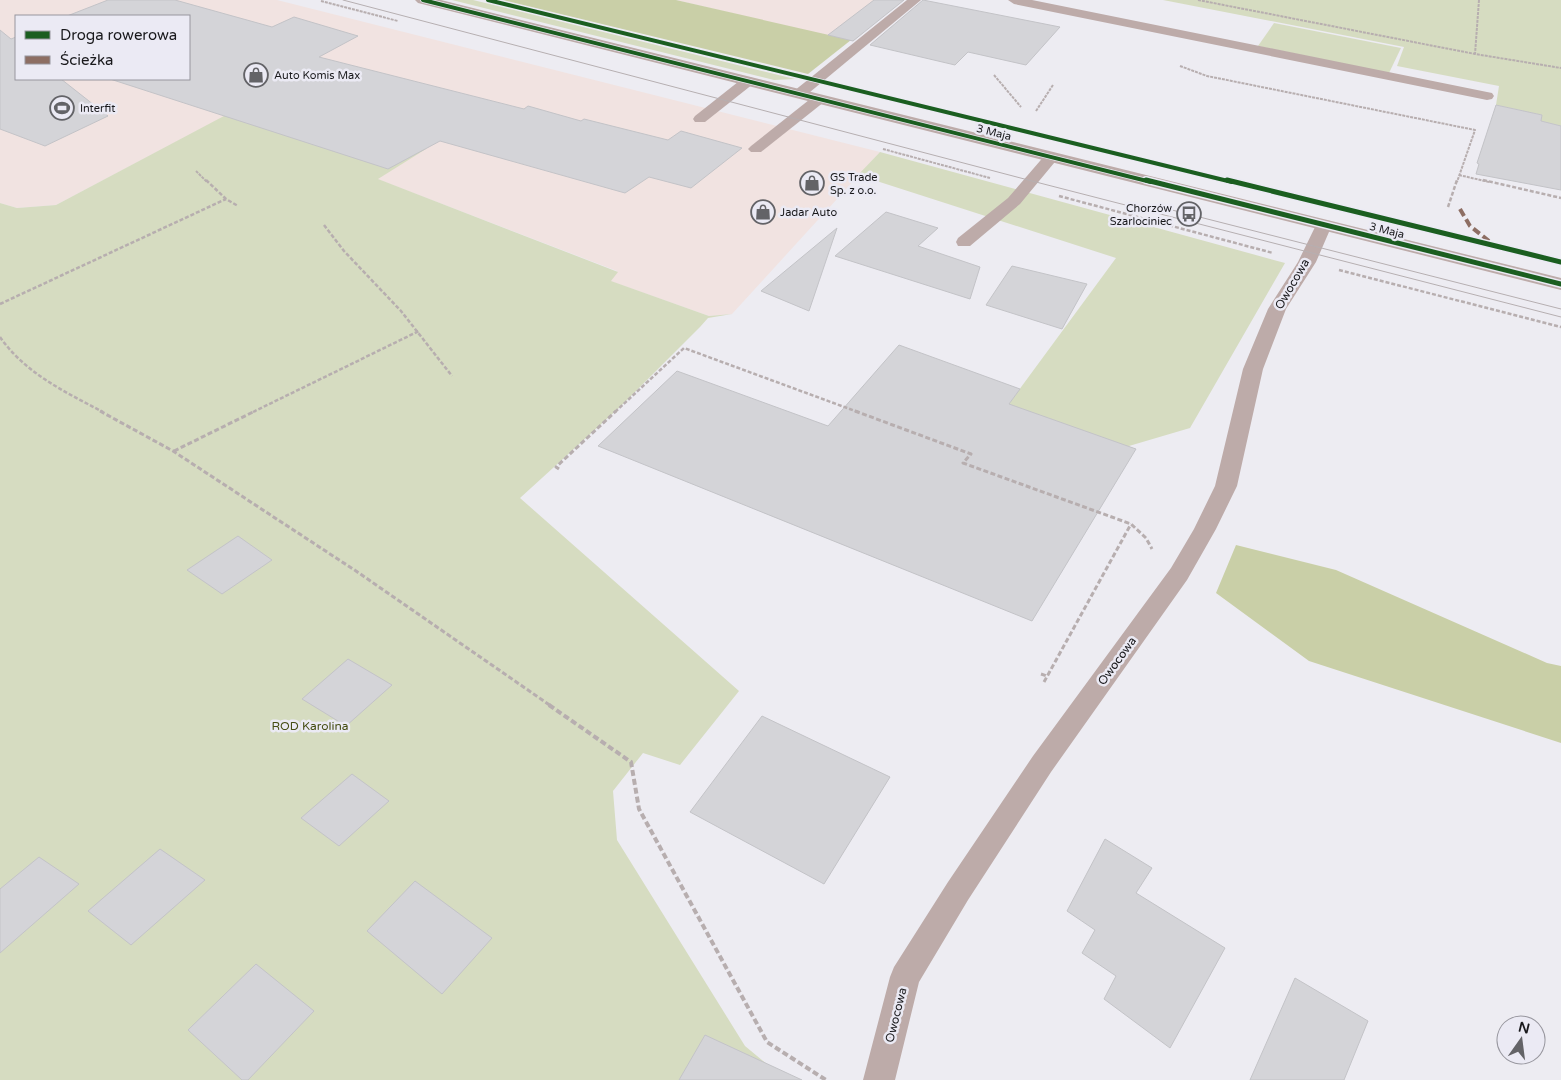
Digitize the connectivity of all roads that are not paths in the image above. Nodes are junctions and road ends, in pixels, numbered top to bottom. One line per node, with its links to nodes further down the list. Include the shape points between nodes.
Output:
1 (422, 0): 4 (street, 3 Maja)
2 (914, 0): 5 (lane)
3 (1014, 0): 6 (lane)
4 (748, 81): 5 (street, 3 Maja); 8 (lane)
5 (799, 94): 7 (street, 3 Maja)
6 (1487, 96)
7 (819, 99): 9 (lane); 10 (street, 3 Maja)
8 (700, 119)
9 (756, 149)
10 (1051, 157): 11 (street, 3 Maja); 12 (lane, via 1014,201)
11 (1324, 225): 13 (street, 3 Maja); 14 (lane, Owocowa, via 1307,262 1277,308 1253,369 1226,486 1205,529 1179,574 1037,771 905,977)
12 (964, 242)
13 (1561, 284)
14 (879, 1080)

